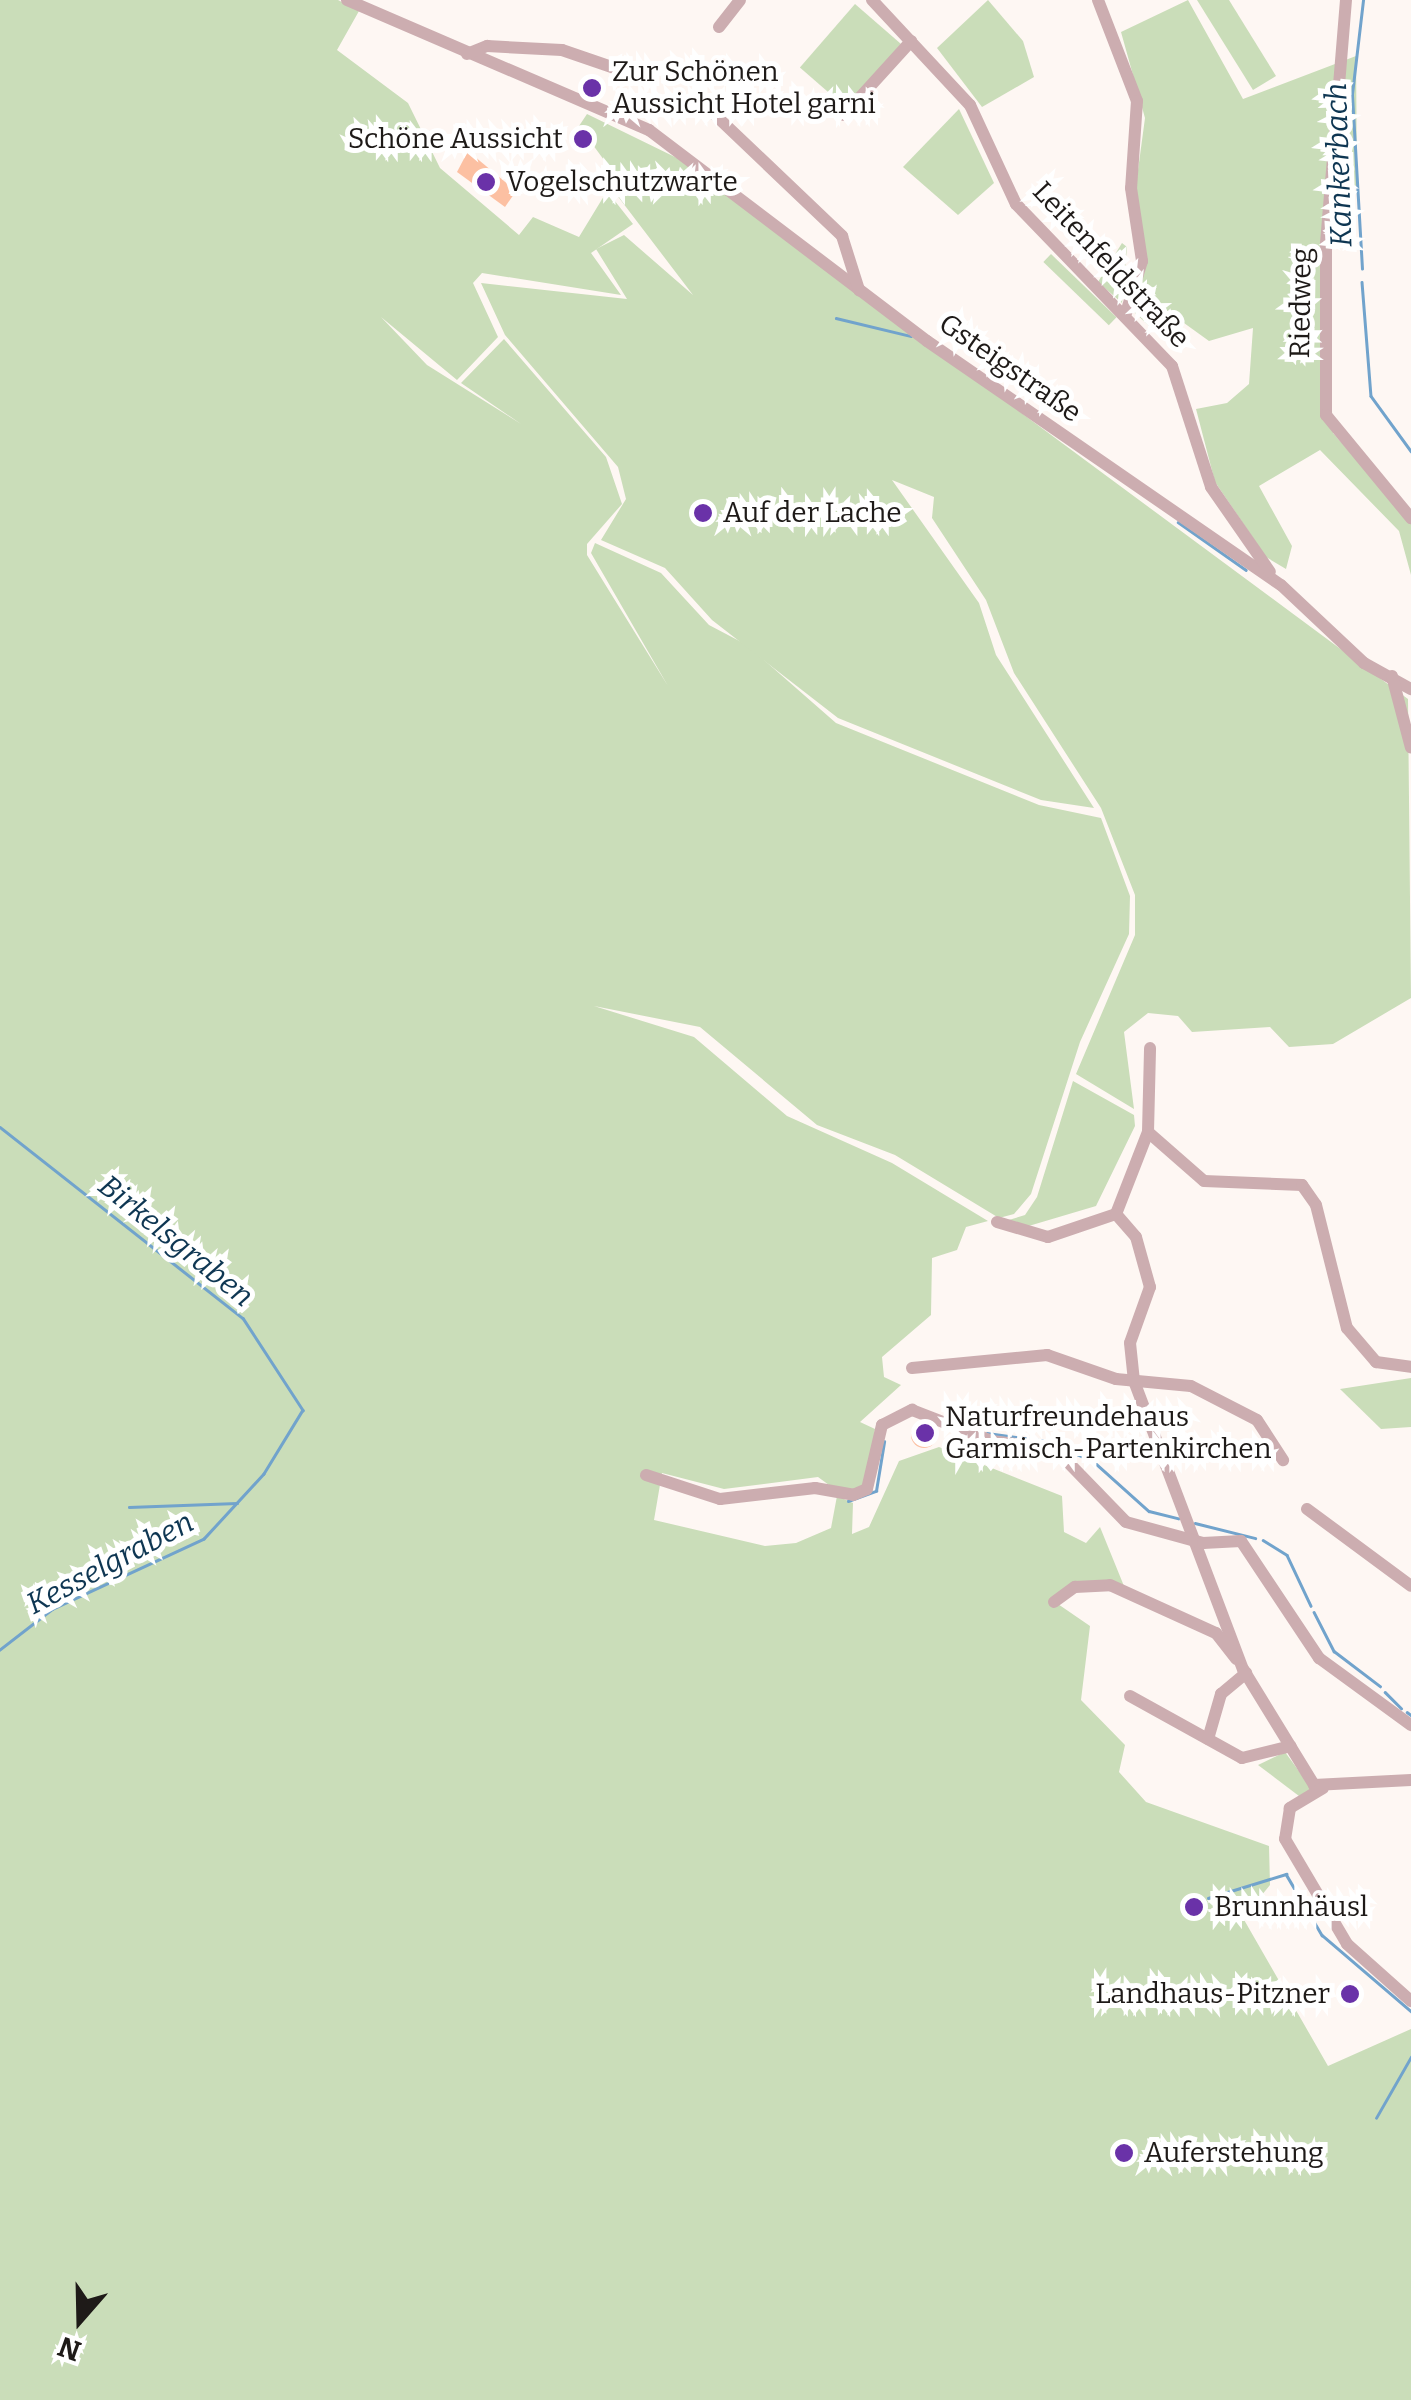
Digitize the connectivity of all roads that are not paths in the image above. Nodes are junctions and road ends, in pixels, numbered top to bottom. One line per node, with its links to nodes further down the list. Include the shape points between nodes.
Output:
1 (347, 0): 8 (street, Gsteigstraße)
2 (740, 0): 6 (street)
3 (872, 0): 7 (street, Leitenfeldstraße)
4 (1098, 0): 13 (street, via 1137,101 1131,188 1142,261)
5 (1346, 0): 14 (street, Riedweg, via 1326,244 1326,414)
6 (719, 27)
7 (911, 41): 11 (street); 13 (street, Leitenfeldstraße, via 970,105 1016,204)
8 (468, 54): 9 (street, via 487,46 562,50); 12 (street, Gsteigstraße, via 649,130)
9 (632, 74)
10 (712, 112): 12 (street, via 842,236)
11 (844, 115)
12 (859, 290): 15 (street, Gsteigstraße)
13 (1126, 313): 15 (street, Leitenfeldstraße, via 1183,384 1212,487)
14 (1411, 518)
15 (1281, 585): 16 (street, via 1347,650)
16 (1392, 676): 17 (street); 18 (street)
17 (1411, 690)
18 (1411, 748)
19 (1150, 1048): 20 (street)
20 (1148, 1132): 21 (street); 23 (street, via 1204,1182 1302,1185 1316,1204 1347,1328 1376,1362)
21 (1116, 1214): 22 (street, via 1048,1237); 25 (street, via 1150,1270 1130,1342)
22 (997, 1222)
23 (1411, 1366)
24 (912, 1368): 25 (street, via 1047,1356)
25 (1134, 1381): 26 (street, via 1223,1398 1272,1436); 29 (street)
26 (1283, 1460)
27 (646, 1474): 29 (street, via 720,1499 815,1488 853,1495 866,1489 882,1425 912,1410 1061,1454 1119,1518)
28 (1307, 1509): 30 (street)
29 (1192, 1541): 32 (street); 34 (street, via 1246,1545 1319,1658)
30 (1411, 1586)
31 (1054, 1602): 32 (street, via 1076,1587 1110,1585 1216,1634)
32 (1245, 1671): 35 (street, via 1219,1698); 36 (street)
33 (1130, 1696): 35 (street)
34 (1411, 1725)
35 (1208, 1739): 36 (street, via 1247,1760)
36 (1292, 1746): 38 (street)
37 (1411, 1780): 38 (street)
38 (1323, 1788): 39 (street, via 1288,1810 1285,1839 1347,1944)
39 (1411, 2001)

